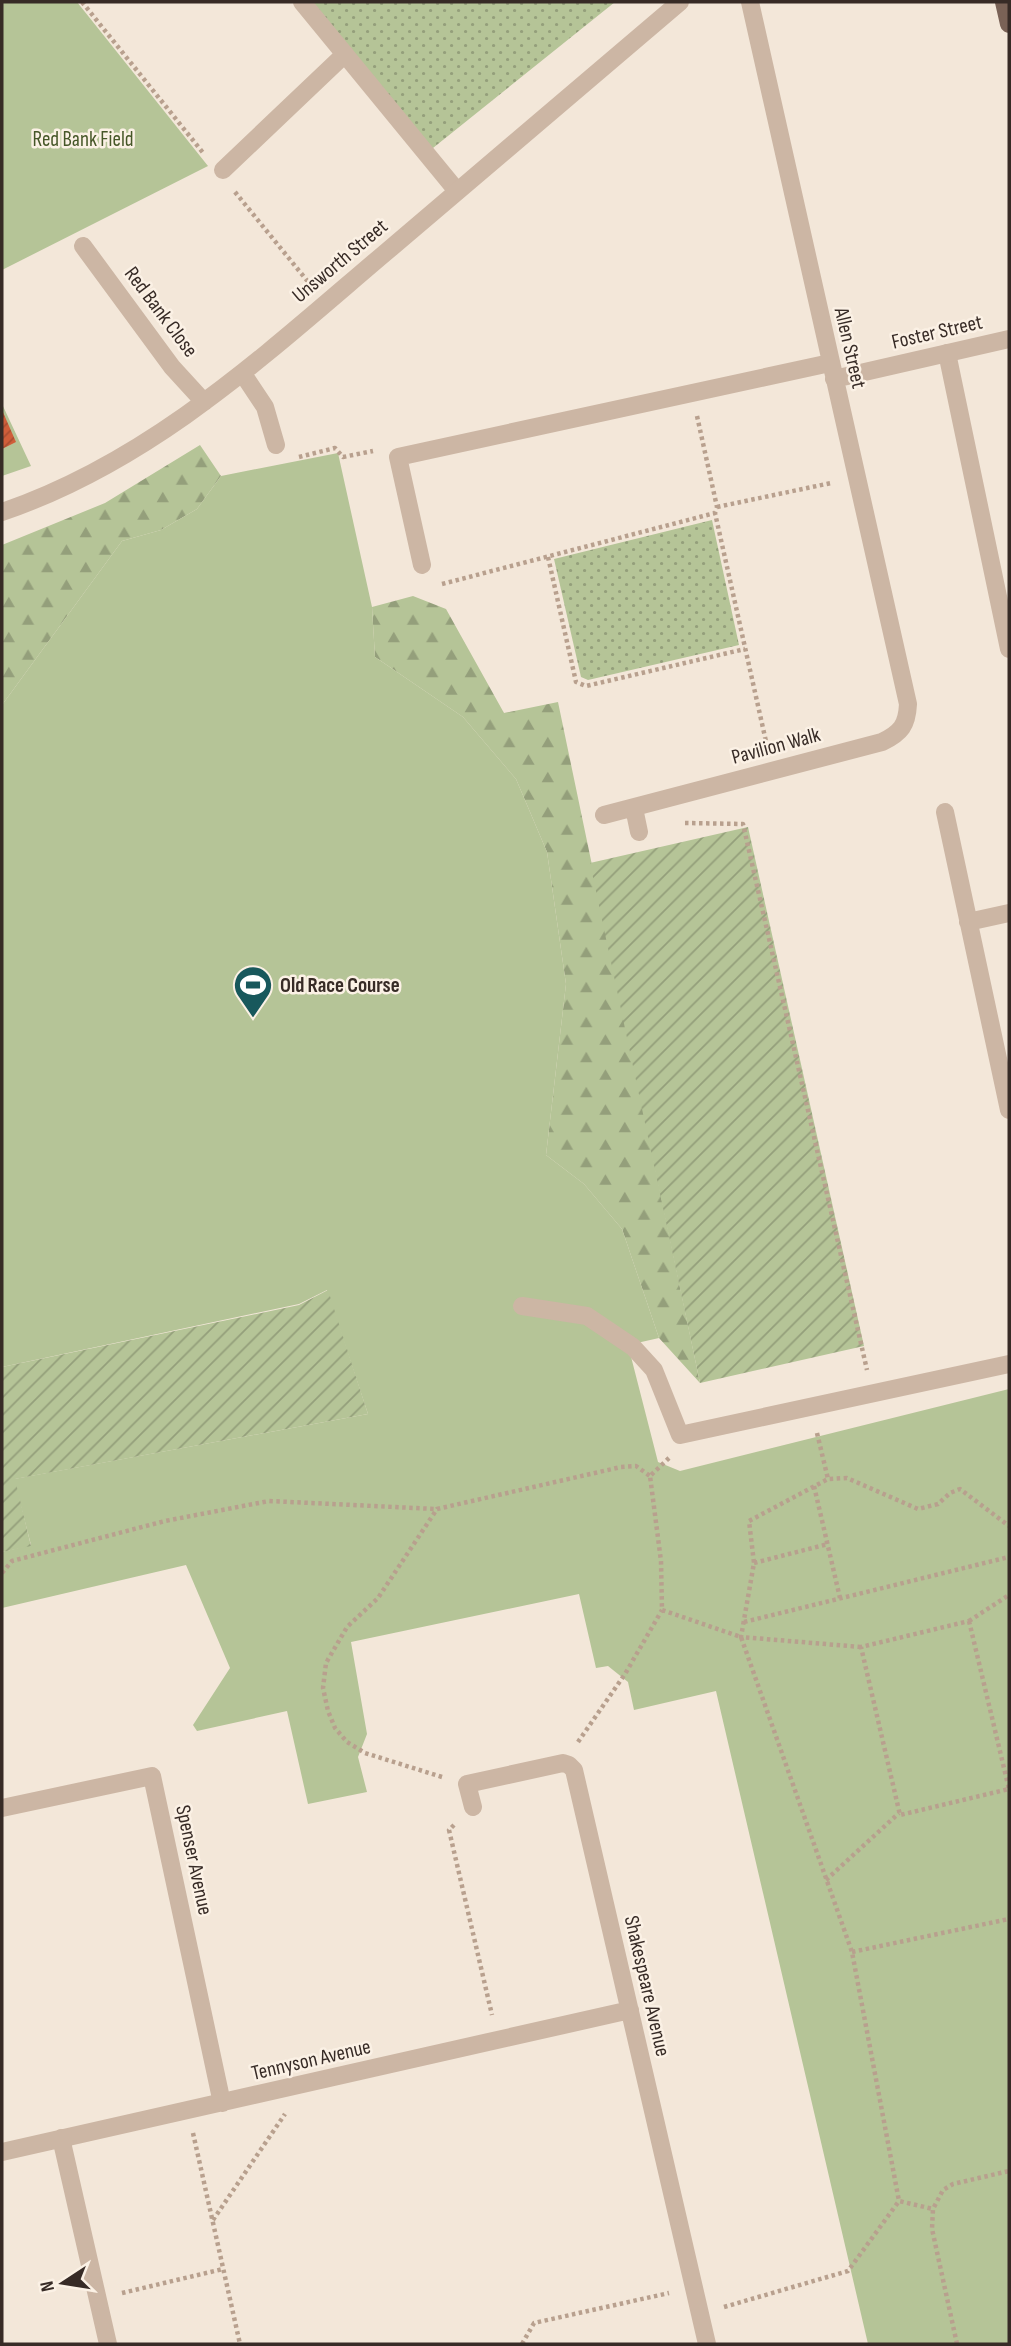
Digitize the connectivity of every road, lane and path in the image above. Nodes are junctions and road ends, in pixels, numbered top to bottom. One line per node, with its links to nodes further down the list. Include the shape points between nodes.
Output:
1 (82, 2): 8 (path, via 206,157)
2 (302, 2): 7 (street)
3 (680, 2): 9 (street, Unsworth Street)
4 (750, 2): 14 (street, Allen Street)
5 (1004, 2): 6 (main road)
6 (1009, 24)
7 (345, 54): 8 (street); 9 (street)
8 (223, 170): 11 (path, via 225,180)
9 (457, 191): 11 (street, Unsworth Street)
10 (83, 246): 17 (street, Red Bank Close, via 172,367)
11 (326, 303): 15 (street, Unsworth Street)
12 (1009, 339): 13 (street, Foster Street)
13 (947, 353): 14 (street, Foster Street); 26 (street)
14 (832, 371): 16 (street, Foster Street); 20 (street, Allen Street)
15 (243, 374): 17 (street, Unsworth Street); 18 (street, via 265,407)
16 (692, 394): 19 (street, Foster Street); 21 (path)
17 (204, 402): 22 (street, Unsworth Street, via 163,433 98,470)
18 (276, 445): 19 (path, via 296,458 335,449 344,457 378,450)
19 (397, 457): 24 (street)
20 (856, 478): 21 (path); 27 (street, Allen Street)
21 (716, 510): 23 (path); 25 (path)
22 (2, 512)
23 (548, 557): 24 (path, via 442,584); 25 (path, via 576,682 586,686)
24 (422, 565)
25 (745, 649): 28 (path)
26 (1009, 649)
27 (908, 704): 28 (street, Pavilion Walk, via 907,721 898,734 882,742)
28 (772, 771): 29 (street, Pavilion Walk)
29 (676, 797): 30 (street, Pavilion Walk); 39 (path, via 684,823 743,824)
30 (634, 808): 32 (street, Pavilion Walk); 33 (street)
31 (944, 812): 35 (street)
32 (604, 815)
33 (639, 832)
34 (1009, 913): 35 (street)
35 (968, 922): 36 (street)
36 (1009, 1110)
37 (522, 1306): 41 (street, via 587,1316 633,1346 654,1370)
38 (1009, 1364): 39 (street)
39 (872, 1393): 40 (street)
40 (811, 1407): 41 (street); 43 (path)
41 (680, 1435): 42 (path, via 668,1460)
42 (650, 1476): 45 (path, via 636,1466 621,1467); 53 (path)
43 (828, 1479): 44 (path); 46 (path, via 847,1478 918,1509 938,1504 960,1489)
44 (814, 1486): 47 (path); 49 (path, via 749,1521)
45 (437, 1509): 50 (path, via 270,1501 165,1521 12,1561); 60 (path, via 379,1598 347,1627 326,1662 323,1688 335,1728 347,1742 365,1753)
46 (1009, 1525)
47 (828, 1544): 49 (path); 52 (path)
48 (1009, 1557): 52 (path)
49 (754, 1563): 55 (path)
50 (2, 1573)
51 (1009, 1595): 54 (path)
52 (841, 1598): 55 (path)
53 (662, 1610): 56 (path); 58 (path, via 625,1674)
54 (969, 1621): 57 (path); 59 (path)
55 (744, 1622): 56 (path)
56 (741, 1637): 57 (path); 64 (path)
57 (861, 1647): 63 (path)
58 (562, 1763): 60 (street); 67 (street, Shakespeare Avenue, via 574,1770)
59 (1008, 1779): 63 (path, via 1009,1789)
60 (467, 1784): 61 (street)
61 (473, 1807): 68 (path, via 449,1830)
62 (2, 1808): 70 (street, Spenser Avenue, via 152,1776)
63 (899, 1812): 64 (path)
64 (826, 1880): 66 (path)
65 (1009, 1919): 66 (path)
66 (852, 1952): 75 (path)
67 (630, 2010): 68 (street, Tennyson Avenue); 79 (street, Shakespeare Avenue)
68 (498, 2040): 69 (street, Tennyson Avenue)
69 (305, 2085): 70 (street, Tennyson Avenue); 77 (path)
70 (222, 2103): 71 (street, Tennyson Avenue)
71 (187, 2110): 72 (street, Tennyson Avenue); 77 (path)
72 (61, 2138): 73 (street, Tennyson Avenue); 80 (street)
73 (2, 2152)
74 (1009, 2171): 76 (path, via 953,2184 943,2190)
75 (899, 2201): 76 (path); 81 (path, via 848,2271)
76 (933, 2209): 86 (path, via 932,2229)
77 (212, 2221): 78 (path)
78 (223, 2269): 80 (path); 83 (path)
79 (693, 2287): 81 (street, Shakespeare Avenue); 84 (path, via 534,2323)
80 (98, 2298): 82 (street)
81 (700, 2314): 85 (street, Shakespeare Avenue)
82 (108, 2344)
83 (240, 2344)
84 (522, 2344)
85 (707, 2344)
86 (957, 2344)

